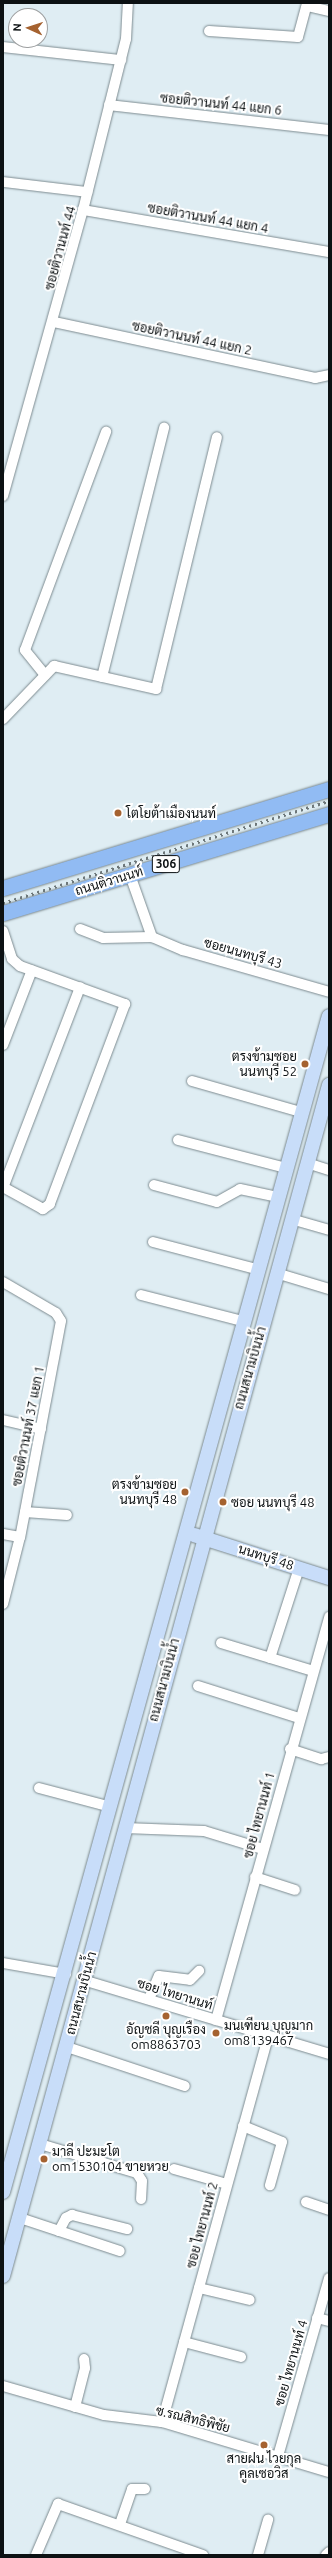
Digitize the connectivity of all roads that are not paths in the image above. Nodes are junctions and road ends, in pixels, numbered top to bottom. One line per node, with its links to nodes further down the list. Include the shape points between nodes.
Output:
1 (128, 3): 6 (street, ซอยติวานนท์ 44)
2 (307, 4): 3 (street); 4 (street, via 300,34 294,38)
3 (329, 11)
4 (209, 31)
5 (3, 47): 6 (street)
6 (121, 60): 7 (street, ซอยติวานนท์ 44)
7 (109, 105): 8 (street, ซอยติวานนท์ 44 แยก 6); 10 (street, ซอยติวานนท์ 44)
8 (329, 130)
9 (3, 182): 10 (street)
10 (87, 192): 11 (street, ซอยติวานนท์ 44)
11 (83, 210): 12 (street, ซอยติวานนท์ 44 แยก 4); 13 (street, ซอยติวานนท์ 44)
12 (329, 252)
13 (54, 322): 14 (street, ซอยติวานนท์ 44 แยก 2); 18 (street, ซอยติวานนท์ 44)
14 (327, 377)
15 (164, 428): 20 (street)
16 (106, 432): 19 (street, via 25,650)
17 (217, 437): 20 (street, via 156,689)
18 (3, 496)
19 (45, 676): 20 (street, via 54,666); 21 (street)
20 (102, 677)
21 (3, 719)
22 (329, 789): 25 (main road, ถนนติวานนท์ / 306)
23 (329, 814): 24 (main road, ถนนติวานนท์ / 306)
24 (130, 874): 26 (main road, ถนนติวานนท์ / 306); 29 (street)
25 (3, 888)
26 (3, 913)
27 (80, 929): 29 (street, via 103,938)
28 (3, 931): 30 (street, via 12,959)
29 (152, 937): 32 (street, ซอยนนทบุรี 43, via 183,950)
30 (32, 970): 31 (street); 34 (street)
31 (80, 988): 43 (street); 43 (street, via 125,1004 50,1204 43,1209)
32 (329, 992)
33 (329, 1016): 37 (main road, ถนนสนามบินน้ำ)
34 (3, 1045)
35 (192, 1080): 37 (street)
36 (329, 1086): 39 (main road, ถนนสนามบินน้ำ)
37 (301, 1112): 40 (main road, ถนนสนามบินน้ำ)
38 (178, 1140): 40 (street)
39 (307, 1163): 41 (street); 45 (main road, ถนนสนามบินน้ำ)
40 (286, 1168): 44 (main road, ถนนสนามบินน้ำ)
41 (329, 1170)
42 (154, 1186): 44 (street, via 217,1202 240,1189)
43 (3, 1188)
44 (277, 1197): 48 (main road, ถนนสนามบินน้ำ)
45 (292, 1219): 46 (street); 49 (main road, ถนนสนามบินน้ำ)
46 (329, 1230)
47 (153, 1242): 48 (street)
48 (256, 1269): 53 (main road, ถนนสนามบินน้ำ)
49 (276, 1273): 51 (street); 61 (main road, ถนนสนามบินน้ำ)
50 (3, 1282): 55 (street, ซอยติวานนท์ 37 แยก 1, via 56,1313 61,1321)
51 (329, 1289)
52 (141, 1295): 53 (street)
53 (242, 1321): 58 (main road, ถนนสนามบินน้ำ)
54 (3, 1420): 55 (street)
55 (41, 1429): 56 (street, ซอยติวานนท์ 37 แยก 1)
56 (25, 1512): 57 (street); 60 (street, ซอยติวานนท์ 37 แยก 1)
57 (67, 1515)
58 (185, 1532): 61 (main road, นนทบุรี 48); 74 (main road, ถนนสนามบินน้ำ)
59 (3, 1534): 60 (street)
60 (20, 1537): 64 (street, ซอยติวานนท์ 37 แยก 1)
61 (202, 1538): 62 (main road, นนทบุรี 48); 75 (main road, ถนนสนามบินน้ำ)
62 (300, 1568): 63 (main road, นนทบุรี 48); 67 (street)
63 (329, 1578)
64 (3, 1604)
65 (329, 1617): 68 (street, ซอย ไทยานนท์ 1)
66 (221, 1643): 67 (street)
67 (270, 1658): 68 (street)
68 (313, 1671): 70 (street, ซอย ไทยานนท์ 1)
69 (198, 1686): 70 (street)
70 (299, 1718): 71 (street, ซอย ไทยานนท์ 1)
71 (290, 1749): 72 (street, via 321,1759); 76 (street, ซอย ไทยานนท์ 1)
72 (329, 1757)
73 (39, 1788): 74 (street)
74 (111, 1807): 81 (main road, ถนนสนามบินน้ำ)
75 (125, 1828): 76 (street, via 204,1831); 82 (main road, ถนนสนามบินน้ำ)
76 (263, 1849): 77 (street, ซอย ไทยานนท์ 1)
77 (256, 1877): 78 (street); 84 (street, ซอย ไทยานนท์ 1)
78 (295, 1890)
79 (3, 1963): 81 (street)
80 (199, 1971): 83 (street, via 190,1980 157,1977)
81 (66, 1974): 82 (main road); 92 (main road, ถนนสนามบินน้ำ)
82 (83, 1980): 83 (street, ซอย ไทยานนท์); 86 (main road, ถนนสนามบินน้ำ)
83 (149, 1999): 84 (street, ซอย ไทยานนท์)
84 (216, 2020): 85 (street, ซอย ไทยานนท์)
85 (268, 2036): 87 (street, ซอย ไทยานนท์); 89 (street, ซอย ไทยานนท์ 2)
86 (67, 2047): 88 (street); 90 (main road, ถนนสนามบินน้ำ)
87 (329, 2054)
88 (185, 2086)
89 (243, 2126): 94 (street, ซอย ไทยานนท์ 2); 95 (street, via 282,2142)
90 (40, 2144): 93 (main road, ถนนสนามบินน้ำ); 98 (street, via 137,2173 142,2181)
91 (174, 2169): 94 (street)
92 (8, 2174): 93 (main road); 96 (main road, ถนนสนามบินน้ำ)
93 (30, 2180): 97 (main road, ถนนสนามบินน้ำ)
94 (227, 2184): 107 (street, ซอย ไทยานนท์ 2)
95 (270, 2185)
96 (3, 2191): 97 (main road)
97 (26, 2197): 101 (main road, ถนนสนามบินน้ำ)
98 (141, 2199)
99 (306, 2202): 100 (street)
100 (329, 2210)
101 (20, 2218): 103 (street); 105 (main road, ถนนสนามบินน้ำ)
102 (127, 2228): 103 (street, via 72,2215 66,2218)
103 (59, 2231): 104 (street)
104 (120, 2251)
105 (3, 2276)
106 (329, 2278): 109 (street, ซอย ไทยานนท์ 4)
107 (199, 2288): 108 (street); 111 (street, ซอย ไทยานนท์ 2)
108 (250, 2300)
109 (318, 2318): 110 (street); 117 (street, ซอย ไทยานนท์ 4)
110 (329, 2322)
111 (184, 2342): 112 (street); 116 (street, ซอย ไทยานนท์ 2)
112 (241, 2357)
113 (84, 2359): 115 (street, via 85,2368)
114 (3, 2386): 115 (street, ซ.รณสิทธิพิชัย)
115 (76, 2407): 116 (street, ซ.รณสิทธิพิชัย, via 120,2419)
116 (162, 2422): 117 (street, ซ.รณสิทธิพิชัย)
117 (278, 2456): 118 (street, ซ.รณสิทธิพิชัย)
118 (329, 2472)
119 (145, 2489): 121 (street, via 132,2489)
120 (268, 2519): 125 (street)
121 (120, 2524): 123 (street, via 58,2504); 124 (street)
122 (329, 2552): 126 (street)
123 (36, 2555)
124 (203, 2555)
125 (258, 2555)
126 (326, 2555)

